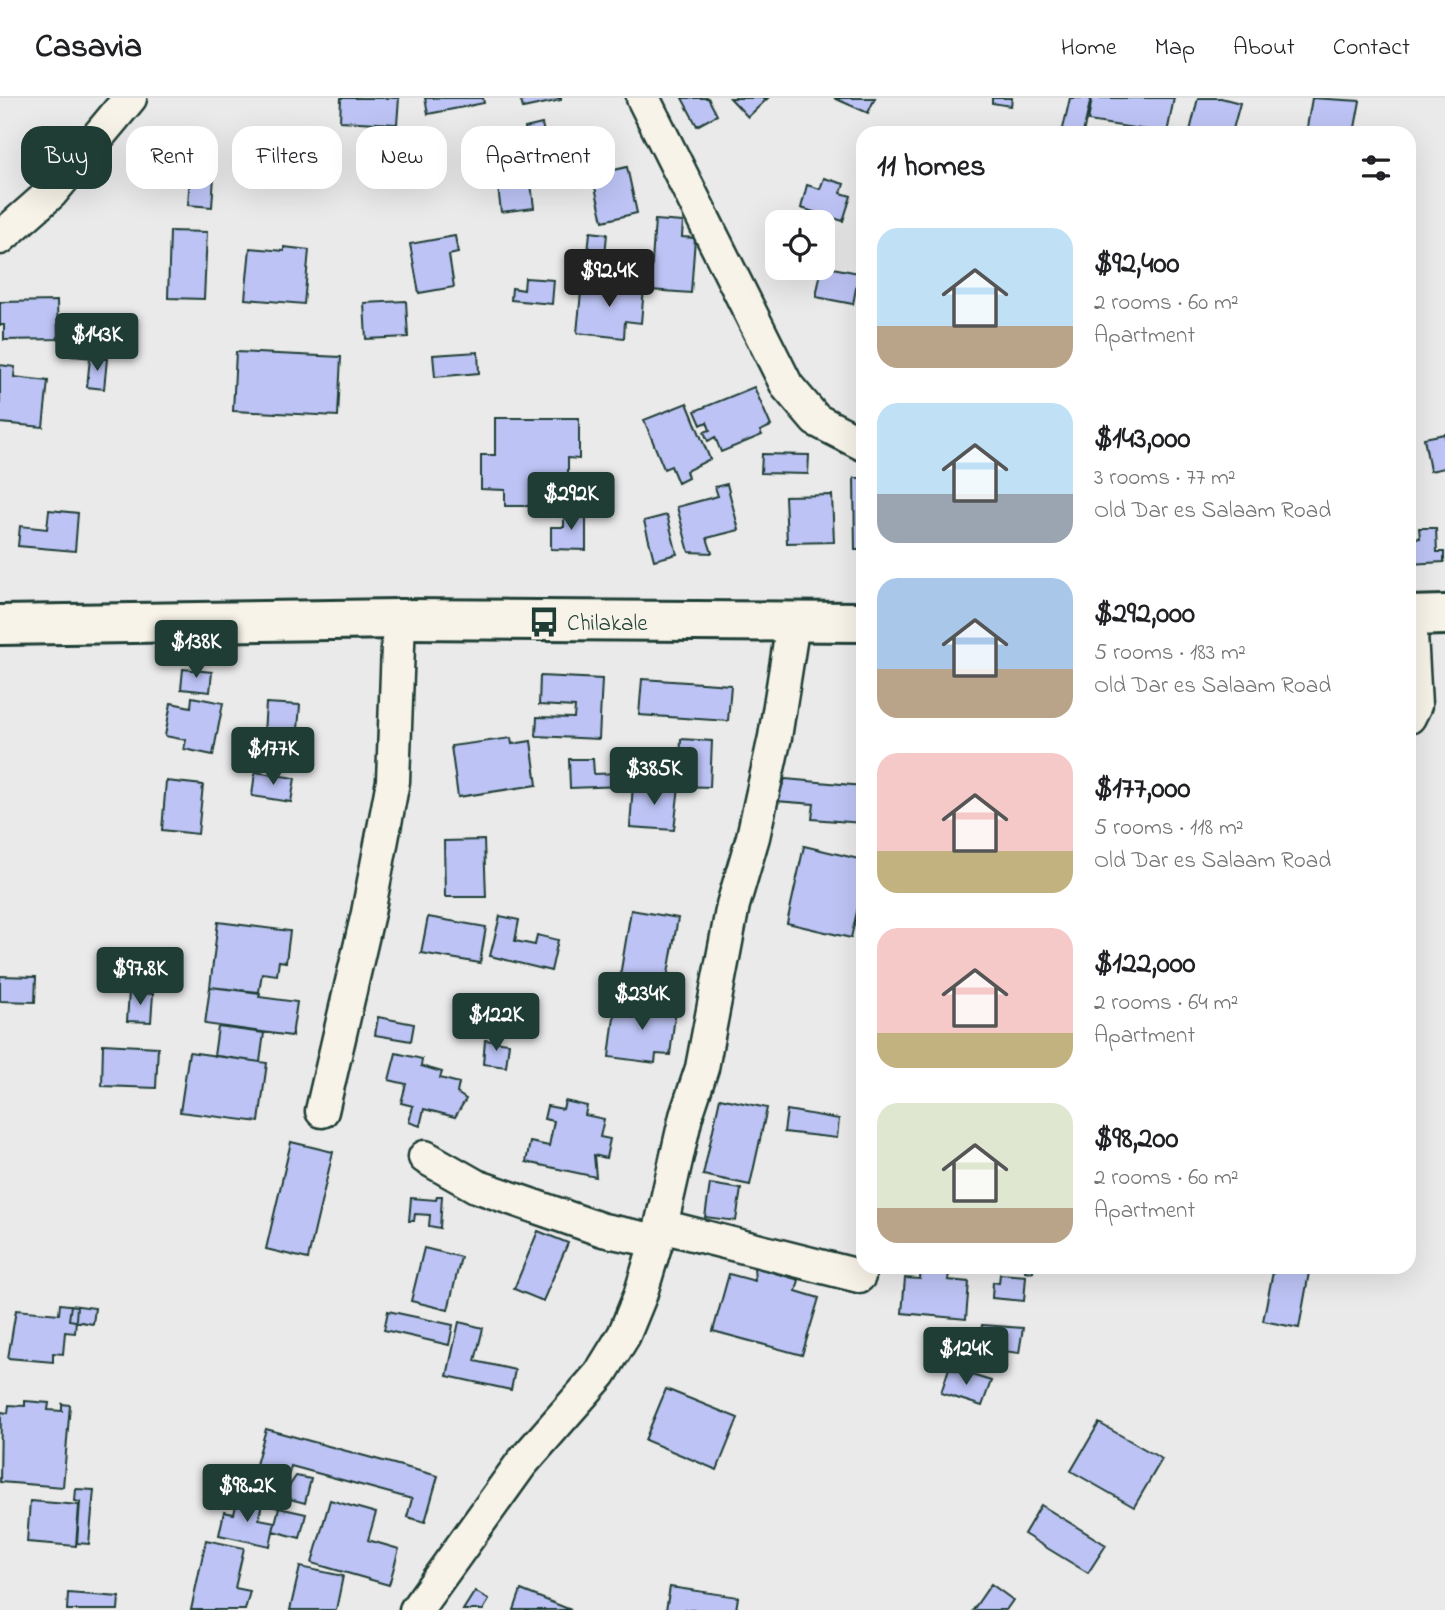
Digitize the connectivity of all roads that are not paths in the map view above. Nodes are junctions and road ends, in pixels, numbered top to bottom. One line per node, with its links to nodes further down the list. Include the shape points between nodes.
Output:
1 (130, 98): 3 (street, via 51,193)
2 (643, 98): 4 (street, via 787,386 816,420)
3 (0, 237)
4 (856, 440)
5 (1421, 615): 10 (street)
6 (399, 619): 8 (street); 9 (street); 11 (street, via 393,781)
7 (856, 622): 8 (street)
8 (793, 623): 13 (street, via 773,748 733,905 702,1068)
9 (0, 625)
10 (1416, 690)
11 (322, 1111)
12 (425, 1157): 13 (street, via 476,1186 603,1230)
13 (659, 1233): 14 (street); 15 (street, via 624,1335 600,1374 521,1464)
14 (859, 1276)
15 (416, 1610)

